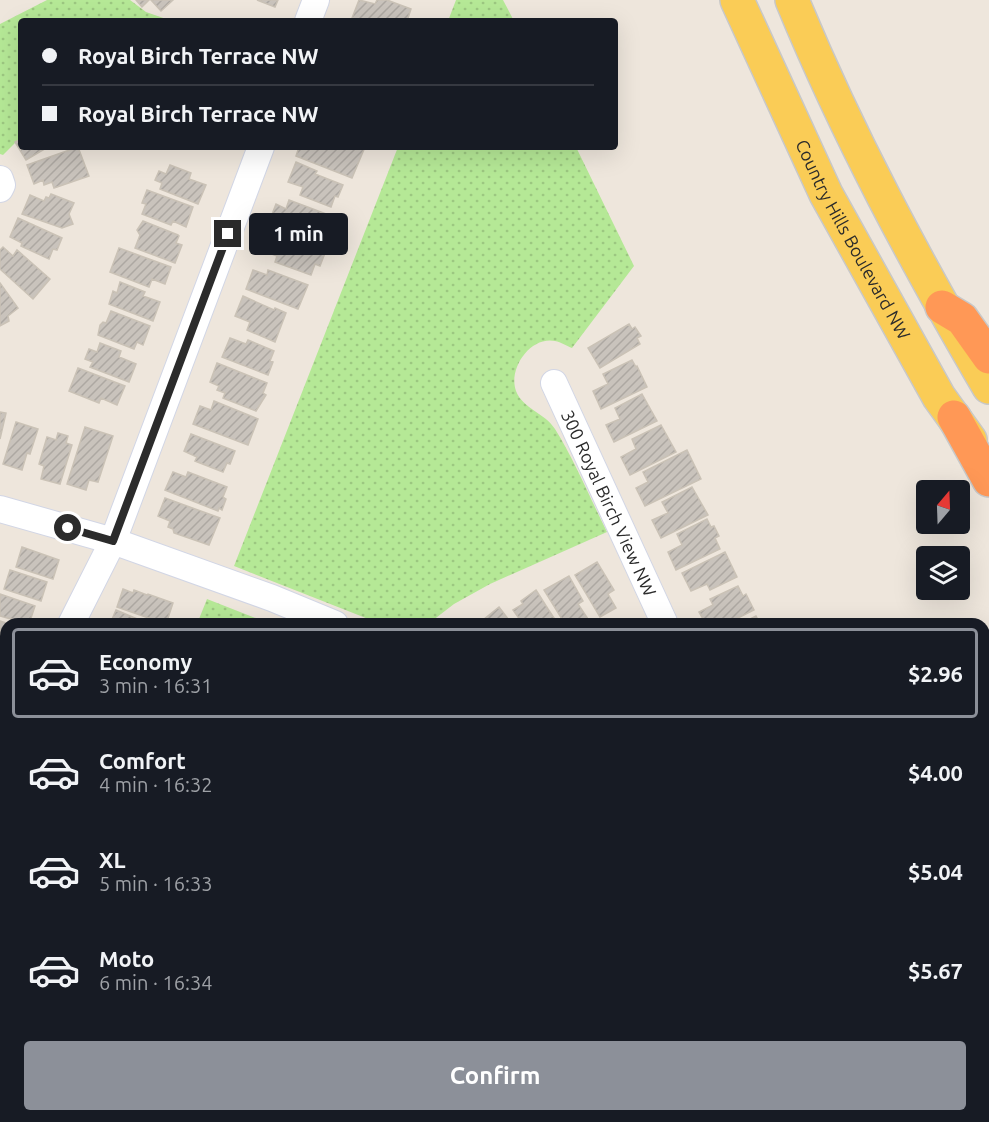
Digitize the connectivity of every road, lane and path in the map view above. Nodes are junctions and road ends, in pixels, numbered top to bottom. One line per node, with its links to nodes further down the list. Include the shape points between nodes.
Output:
1 (316, 0): 4 (street)
2 (737, 0): 12 (main road, Country Hills Boulevard NW, via 826,194 939,397)
3 (792, 0): 8 (main road, via 841,116)
4 (309, 18)
5 (260, 150): 16 (street)
6 (0, 179): 7 (street)
7 (0, 189)
8 (942, 307): 9 (highway, via 962,319); 11 (main road)
9 (989, 357)
10 (554, 383): 19 (street, 300 Royal Birch View NW)
11 (989, 387)
12 (954, 417): 13 (main road, Country Hills Boulevard NW); 14 (highway)
13 (989, 467)
14 (989, 480)
15 (0, 509): 16 (street)
16 (113, 541): 17 (street); 18 (street)
17 (74, 618)
18 (320, 618)
19 (661, 618)

